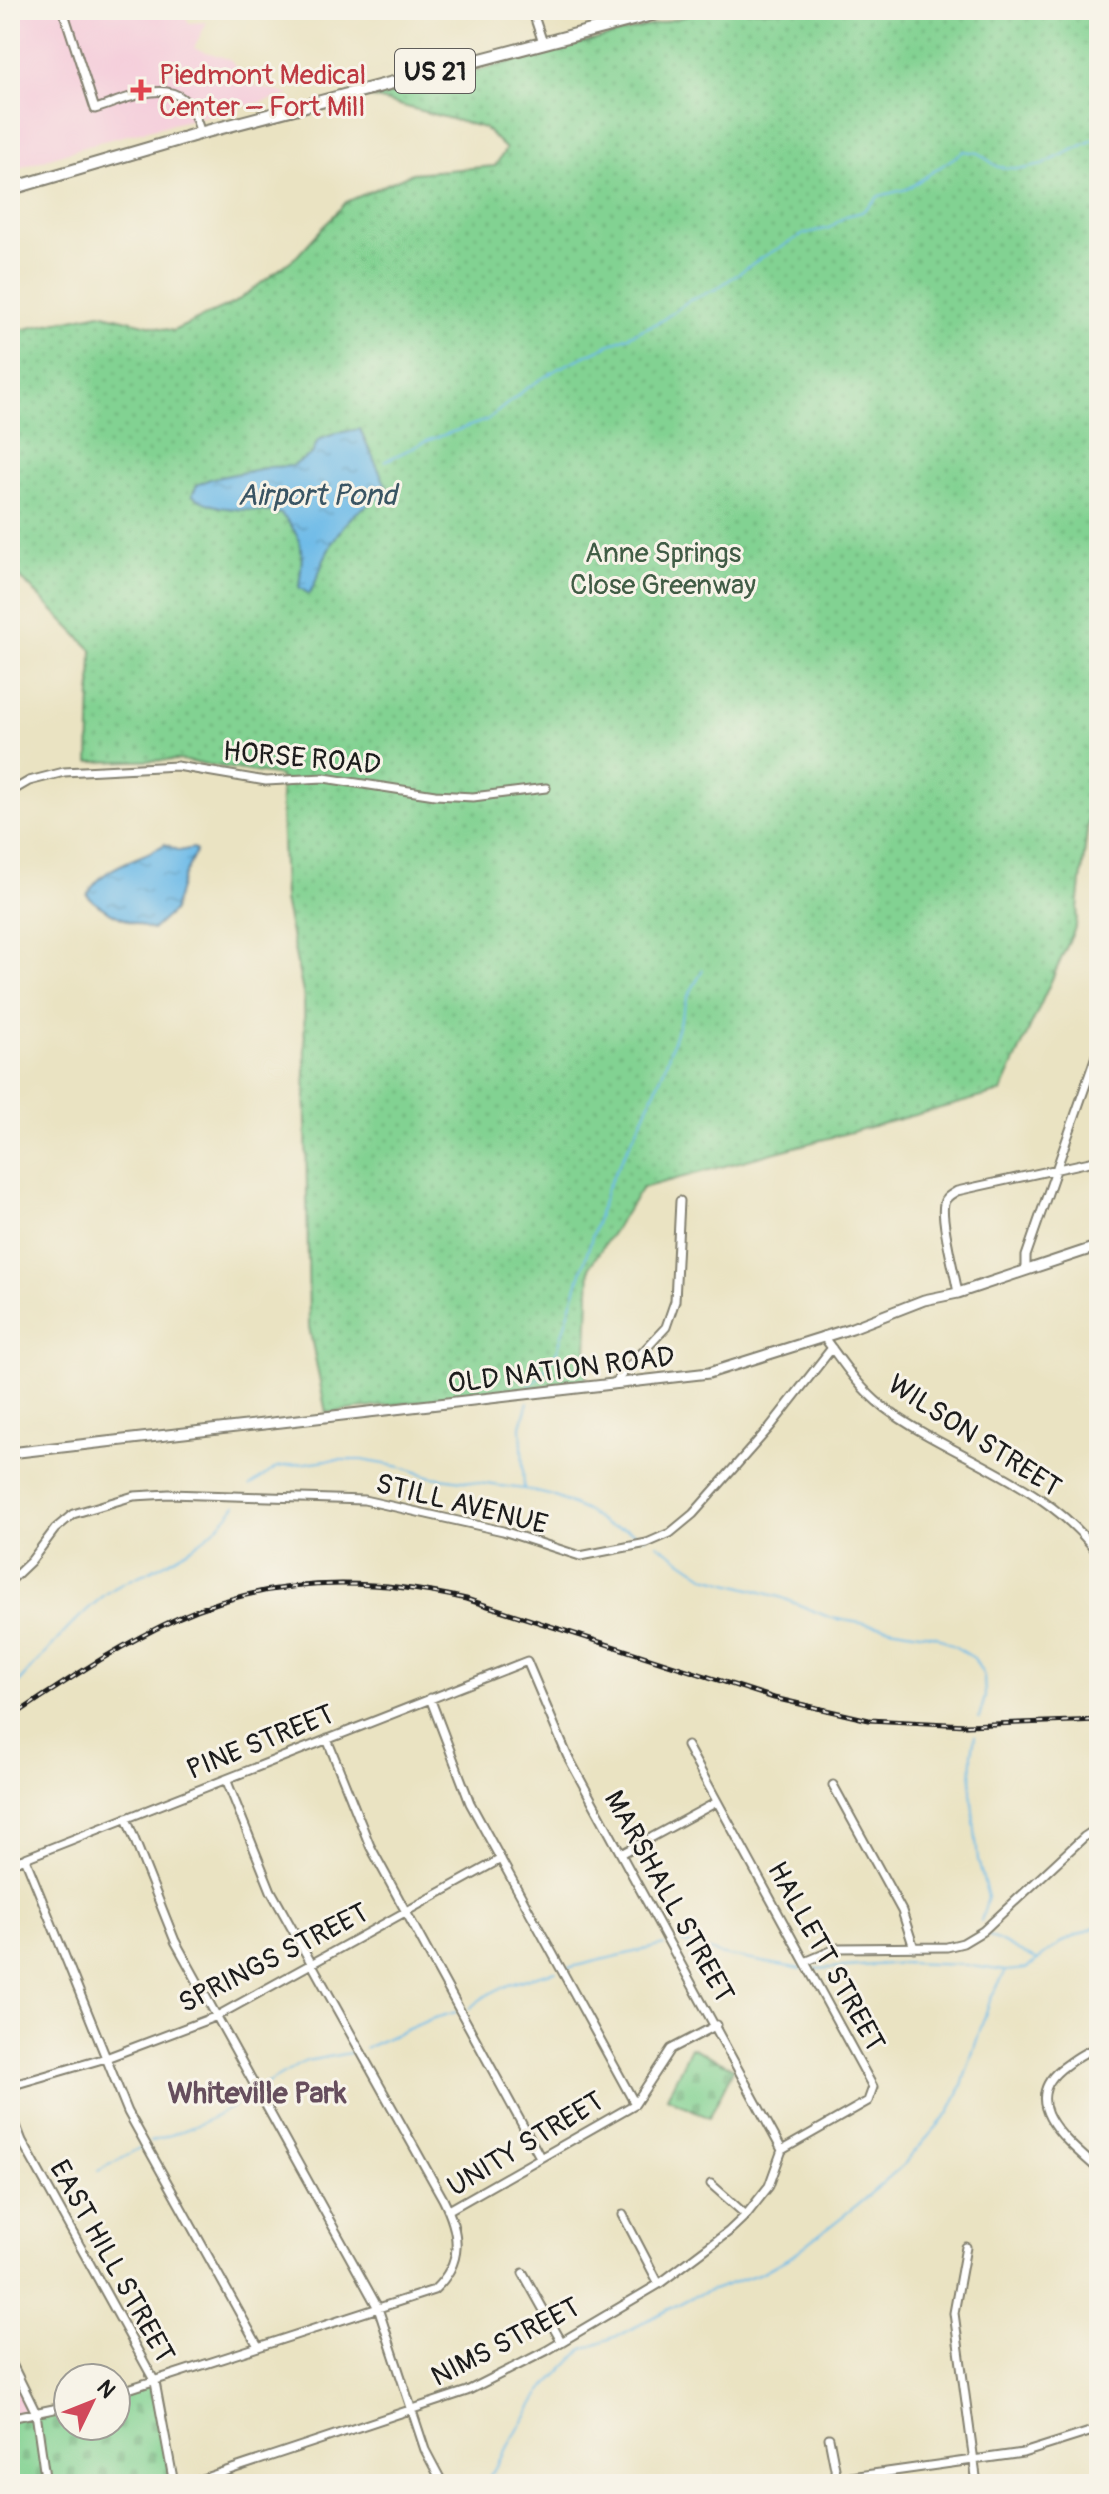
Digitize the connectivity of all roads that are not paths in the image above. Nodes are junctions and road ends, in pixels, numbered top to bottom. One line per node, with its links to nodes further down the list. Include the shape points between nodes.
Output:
1 (63, 10): 5 (street, via 95,109 164,91 182,98)
2 (532, 10): 4 (street)
3 (669, 10): 4 (main road, US 21)
4 (543, 43): 5 (main road, US 21)
5 (201, 133): 6 (main road, US 21)
6 (10, 189)
7 (546, 788): 8 (street, HORSE ROAD, via 473,797 435,795 324,778 266,781 177,766 64,772)
8 (10, 792)
9 (1099, 1047): 11 (street)
10 (1099, 1160): 11 (street)
11 (1057, 1168): 14 (street, via 1026,1256); 15 (street, via 957,1191 944,1201)
12 (680, 1201): 18 (street, via 675,1301 666,1327)
13 (1099, 1246): 14 (main road, OLD NATION ROAD)
14 (1026, 1270): 15 (main road, OLD NATION ROAD)
15 (958, 1293): 16 (main road, OLD NATION ROAD)
16 (823, 1336): 17 (street); 18 (main road, OLD NATION ROAD, via 709,1373)
17 (832, 1348): 20 (street, WILSON STREET, via 881,1405 1039,1499 1084,1534); 21 (street, STILL AVENUE, via 693,1514 647,1543 580,1556 503,1531 364,1500 134,1496 73,1514)
18 (612, 1386): 19 (main road, OLD NATION ROAD)
19 (10, 1453)
20 (1099, 1555)
21 (10, 1581)
22 (527, 1661): 23 (street, PINE STREET); 31 (street, MARSHALL STREET, via 567,1755)
23 (430, 1698): 24 (street, PINE STREET); 33 (street, via 470,1803)
24 (327, 1739): 26 (street, PINE STREET); 35 (street, via 370,1846)
25 (687, 1746): 28 (street, HALLETT STREET)
26 (226, 1779): 29 (street, PINE STREET); 38 (street, via 271,1891)
27 (833, 1785): 36 (street, via 902,1911)
28 (717, 1802): 31 (street); 37 (street, HALLETT STREET)
29 (126, 1818): 32 (street, PINE STREET); 39 (street, via 175,1941)
30 (1099, 1827): 36 (street, via 975,1937 947,1947)
31 (621, 1854): 40 (street, MARSHALL STREET)
32 (25, 1858): 34 (street, PINE STREET); 42 (street)
33 (501, 1859): 35 (street, SPRINGS STREET); 44 (street)
34 (10, 1864)
35 (406, 1912): 38 (street, SPRINGS STREET); 47 (street)
36 (914, 1948): 37 (street, via 838,1948)
37 (805, 1962): 46 (street, HALLETT STREET, via 874,2091 868,2101)
38 (312, 1965): 39 (street, SPRINGS STREET); 50 (street)
39 (217, 2016): 42 (street, SPRINGS STREET); 56 (street)
40 (717, 2025): 44 (street, UNITY STREET, via 671,2049); 46 (street, MARSHALL STREET)
41 (1099, 2047): 48 (street, via 1057,2072 1044,2096 1051,2122)
42 (106, 2058): 43 (street, SPRINGS STREET); 58 (street, via 128,2112)
43 (10, 2086)
44 (635, 2104): 47 (street, UNITY STREET)
45 (10, 2110): 60 (street, EAST HILL STREET)
46 (782, 2150): 52 (street, NIMS STREET, via 769,2186)
47 (540, 2157): 50 (street, UNITY STREET)
48 (1099, 2170)
49 (711, 2184): 52 (street)
50 (449, 2210): 56 (street, UNITY STREET, via 457,2245 444,2280 434,2290)
51 (623, 2215): 55 (street)
52 (746, 2215): 55 (street, NIMS STREET)
53 (966, 2247): 68 (street, via 954,2313)
54 (523, 2273): 57 (street)
55 (659, 2284): 57 (street, NIMS STREET)
56 (378, 2308): 58 (street, UNITY STREET); 63 (street)
57 (561, 2341): 63 (street, NIMS STREET, via 467,2391)
58 (258, 2346): 60 (street, UNITY STREET)
59 (10, 2360): 64 (street)
60 (155, 2382): 61 (street, UNITY STREET); 71 (street, EAST HILL STREET)
61 (132, 2388)
62 (52, 2410): 64 (street)
63 (411, 2410): 72 (street, NIMS STREET); 73 (street)
64 (36, 2413): 65 (street); 70 (street)
65 (10, 2418)
66 (1099, 2429): 68 (street, via 1023,2453)
67 (829, 2438): 69 (street)
68 (973, 2460): 69 (street); 74 (street)
69 (838, 2481)
70 (46, 2484)
71 (174, 2484)
72 (187, 2484)
73 (443, 2484)
74 (977, 2484)

